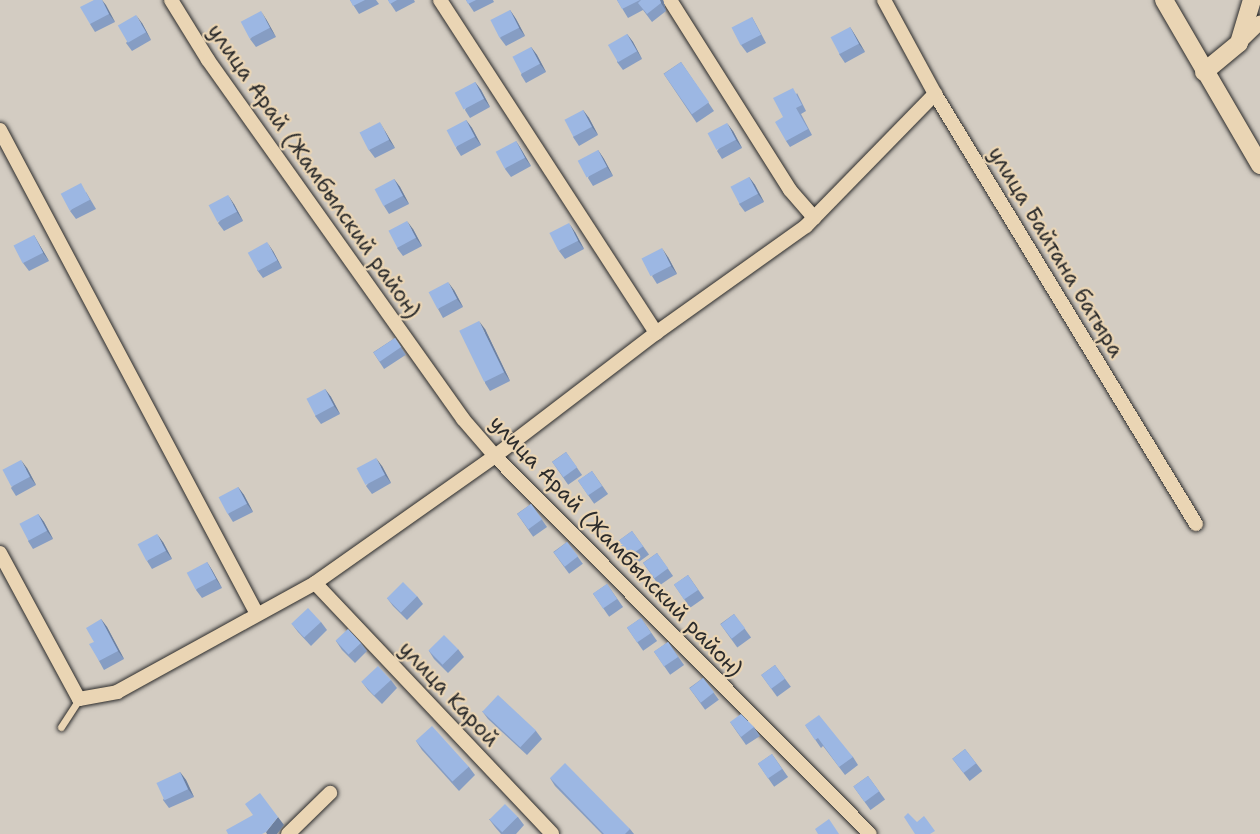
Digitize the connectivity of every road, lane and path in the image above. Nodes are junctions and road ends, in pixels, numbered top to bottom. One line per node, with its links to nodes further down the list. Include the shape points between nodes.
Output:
1 (171, 0): 15 (street, улица Арай (Жамбылский район), via 222,79 463,419)
2 (440, 0): 14 (street)
3 (670, 0): 13 (street, via 790,190)
4 (884, 0): 10 (street, улица Байтана батыра)
5 (1164, 0): 9 (street)
6 (1252, 0): 8 (street)
7 (1260, 23): 8 (street)
8 (1239, 43): 9 (street)
9 (1204, 72): 12 (street)
10 (935, 94): 13 (street); 16 (street, улица Байтана батыра)
11 (0, 130): 19 (street)
12 (1260, 165)
13 (814, 218): 14 (street)
14 (656, 333): 15 (street)
15 (495, 456): 18 (street); 25 (street, улица Арай (Жамбылский район))
16 (1196, 524)
17 (0, 553): 20 (street)
18 (315, 583): 19 (street); 24 (street, улица Карой)
19 (256, 612): 20 (street, via 117,692)
20 (79, 699): 21 (lane)
21 (61, 727)
22 (330, 793): 23 (street)
23 (288, 834)
24 (552, 834)
25 (870, 834)

